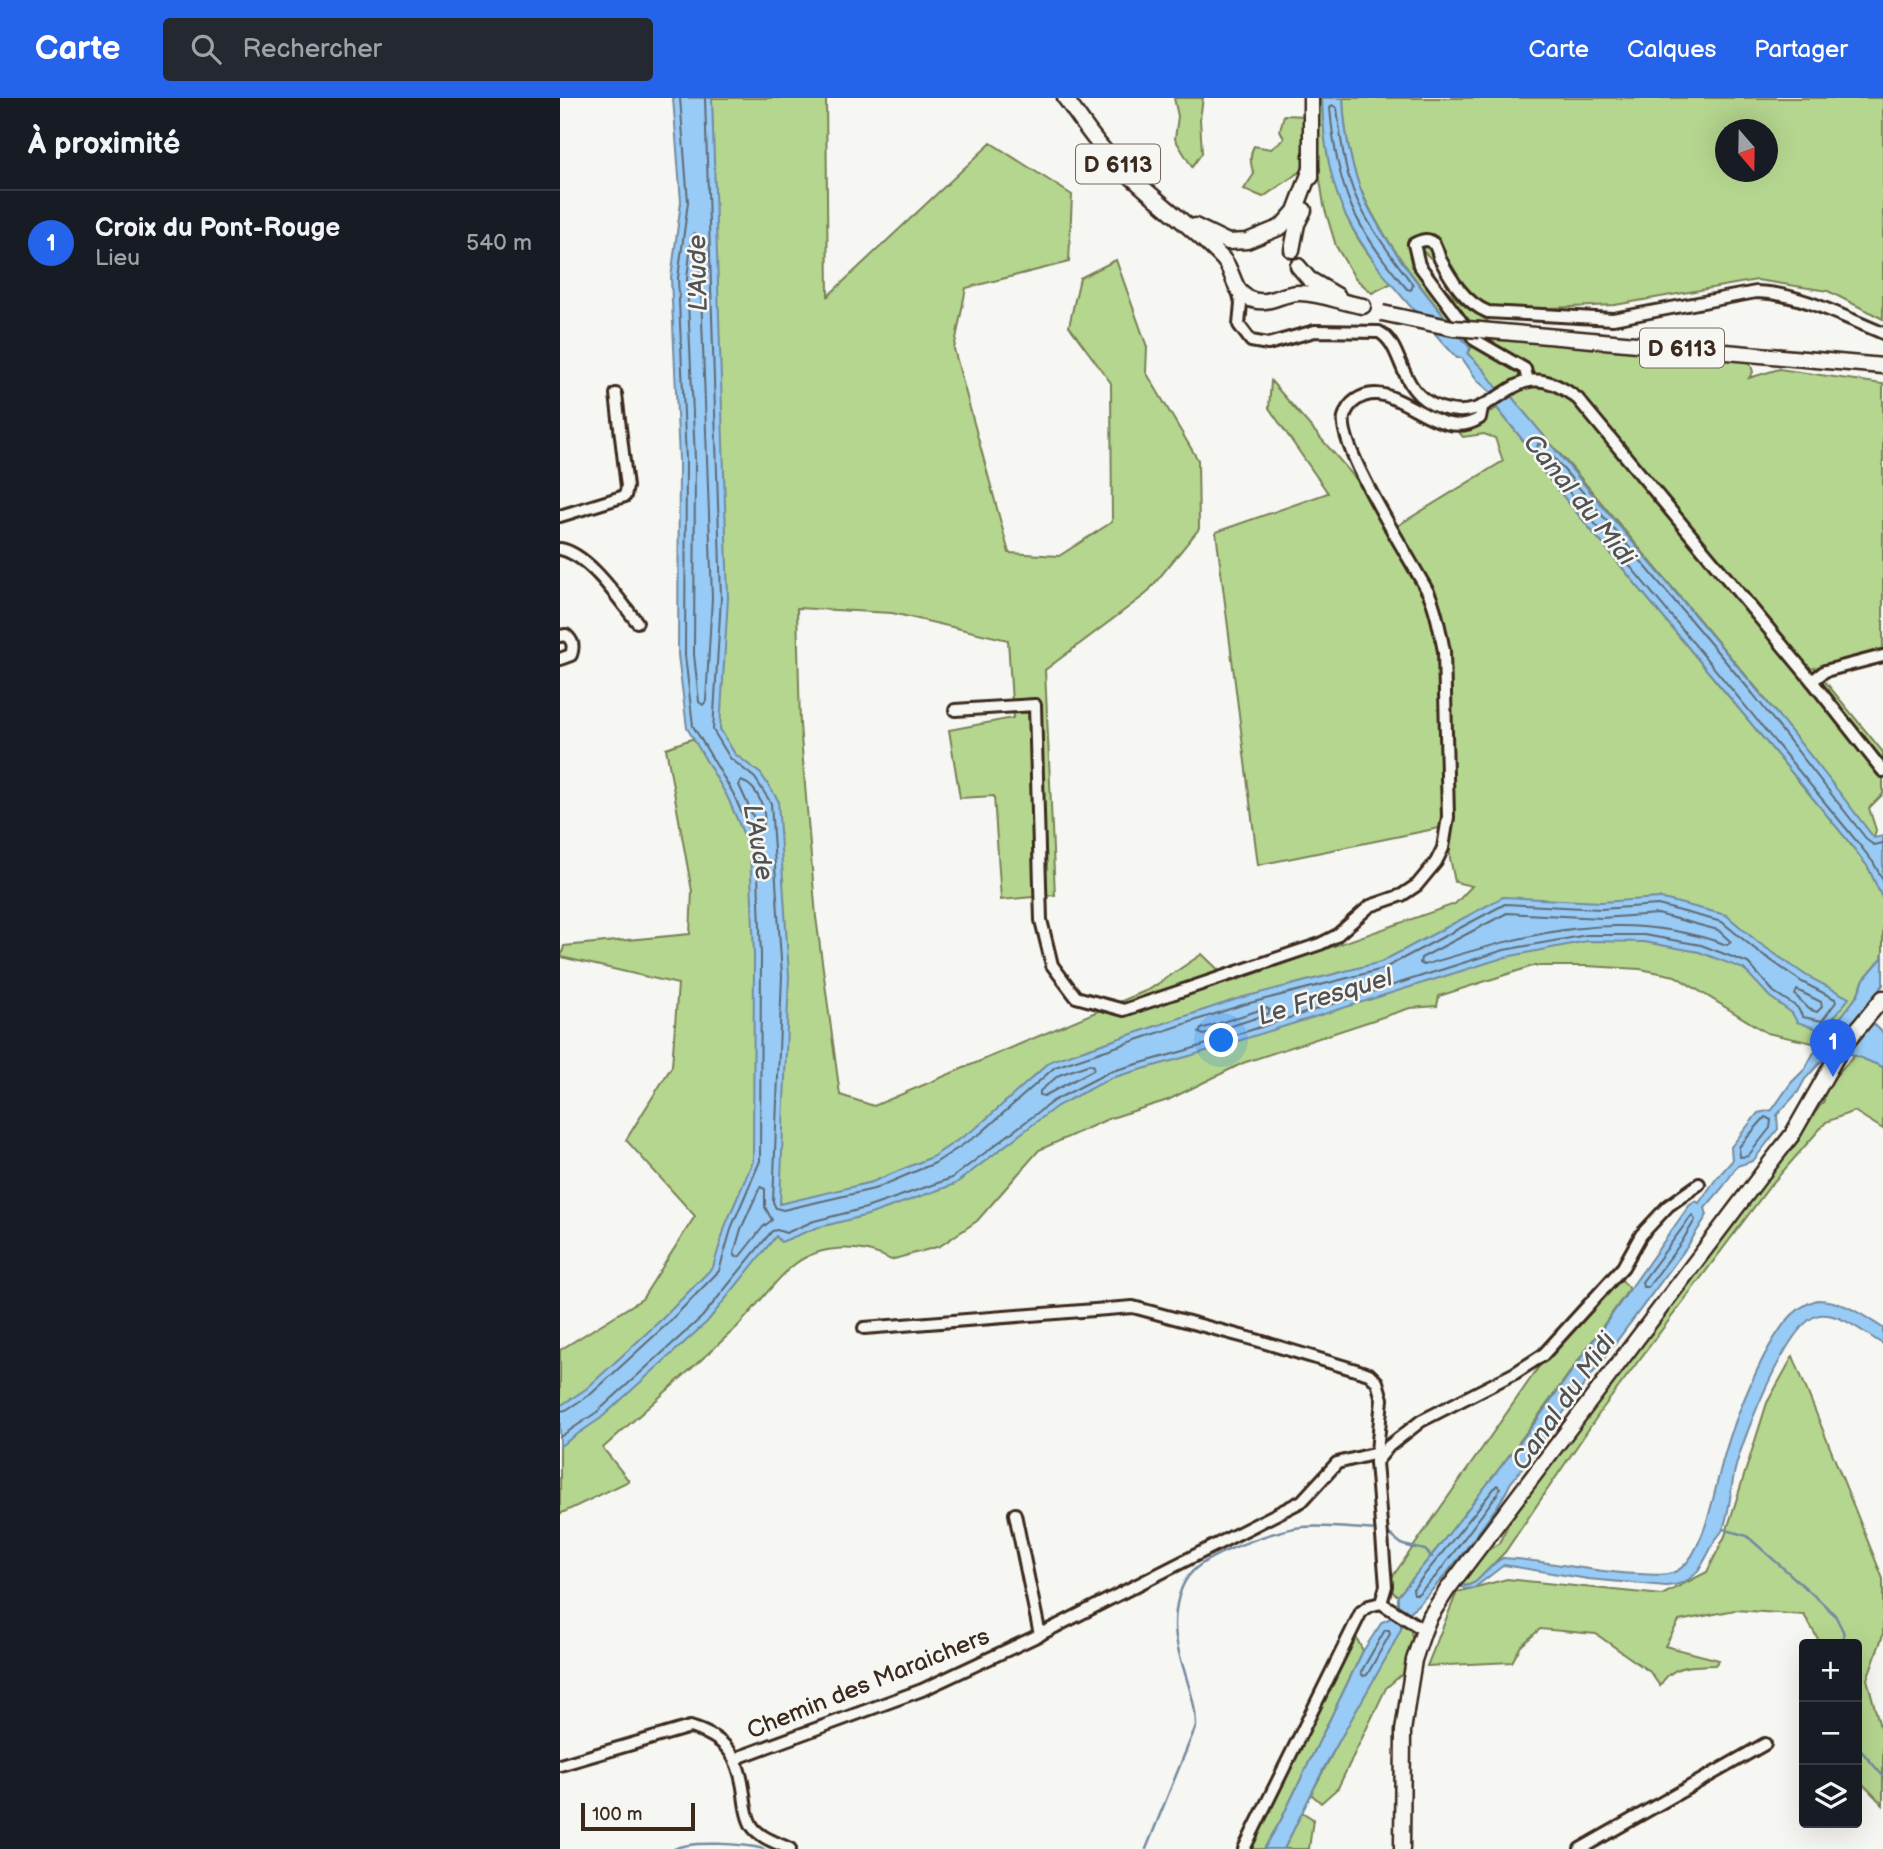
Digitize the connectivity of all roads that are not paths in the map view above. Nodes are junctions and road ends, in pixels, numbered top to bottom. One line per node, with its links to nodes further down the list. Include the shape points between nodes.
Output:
1 (1065, 98): 4 (main road, D 6113, via 1103,149)
2 (1311, 98): 3 (main road)
3 (1311, 169): 5 (main road, via 1296,211 1281,227); 7 (main road, via 1308,205 1297,224)
4 (1182, 219): 6 (main road, D 6113, via 1228,242); 9 (main road, D 6113)
5 (1263, 236): 6 (main road); 7 (main road, via 1281,240)
6 (1247, 241): 9 (main road, via 1236,252)
7 (1292, 250): 8 (main road)
8 (1297, 266): 11 (main road, via 1296,280); 13 (main road, D 6113, via 1320,286)
9 (1231, 270): 10 (main road)
10 (1238, 290): 12 (main road); 15 (street, via 1239,325)
11 (1287, 293): 12 (main road); 13 (main road, D 6113)
12 (1262, 302): 15 (street, via 1244,314)
13 (1363, 306): 16 (main road, D 6113, bridge, via 1453,328)
14 (1883, 333): 17 (street, via 1773,292 1613,319 1488,312 1460,290 1436,246 1422,240 1414,244 1419,265 1475,340 1525,369)
15 (1244, 335): 19 (street, via 1268,344 1315,331 1379,332 1387,338 1411,388 1424,400 1457,412)
16 (1883, 366)
17 (1528, 381): 19 (street); 26 (street, via 1552,383 1578,398)
18 (616, 394): 20 (street, via 625,496)
19 (1486, 406): 27 (street, via 1471,424 1451,424 1397,399 1372,394 1358,398 1344,419 1364,480 1430,597 1438,624 1444,651 1448,817 1443,848 1418,885 1370,906 1336,936 1125,1010 1076,997 1052,965 1041,920 1035,705)
20 (560, 516)
21 (560, 549): 22 (street, via 582,559)
22 (637, 622)
23 (563, 635): 25 (street, via 571,639 574,648 571,655)
24 (1883, 656): 26 (street, via 1825,671)
25 (560, 659)
26 (1812, 681): 28 (street)
27 (956, 710)
28 (1883, 771)
29 (1882, 999): 35 (main road, via 1841,1049 1792,1135)
30 (1699, 1184): 32 (street, via 1668,1206 1641,1235 1623,1267 1543,1355 1421,1422)
31 (864, 1328): 32 (street, via 1133,1307 1369,1374 1382,1399)
32 (1377, 1457): 34 (street, via 1386,1586); 36 (street, Chemin des Maraichers, via 1337,1464 1302,1501)
33 (1015, 1514): 36 (street)
34 (1381, 1603): 35 (street); 42 (street, via 1361,1612)
35 (1418, 1627): 40 (main road, via 1403,1731)
36 (1040, 1635): 38 (street, Chemin des Maraichers, via 922,1690)
37 (1765, 1744): 43 (street)
38 (736, 1761): 39 (street, Chemin des Maraichers, via 710,1733 690,1727); 41 (street, via 752,1826)
39 (560, 1765)
40 (1401, 1845)
41 (790, 1849)
42 (1244, 1849)
43 (1580, 1849)

